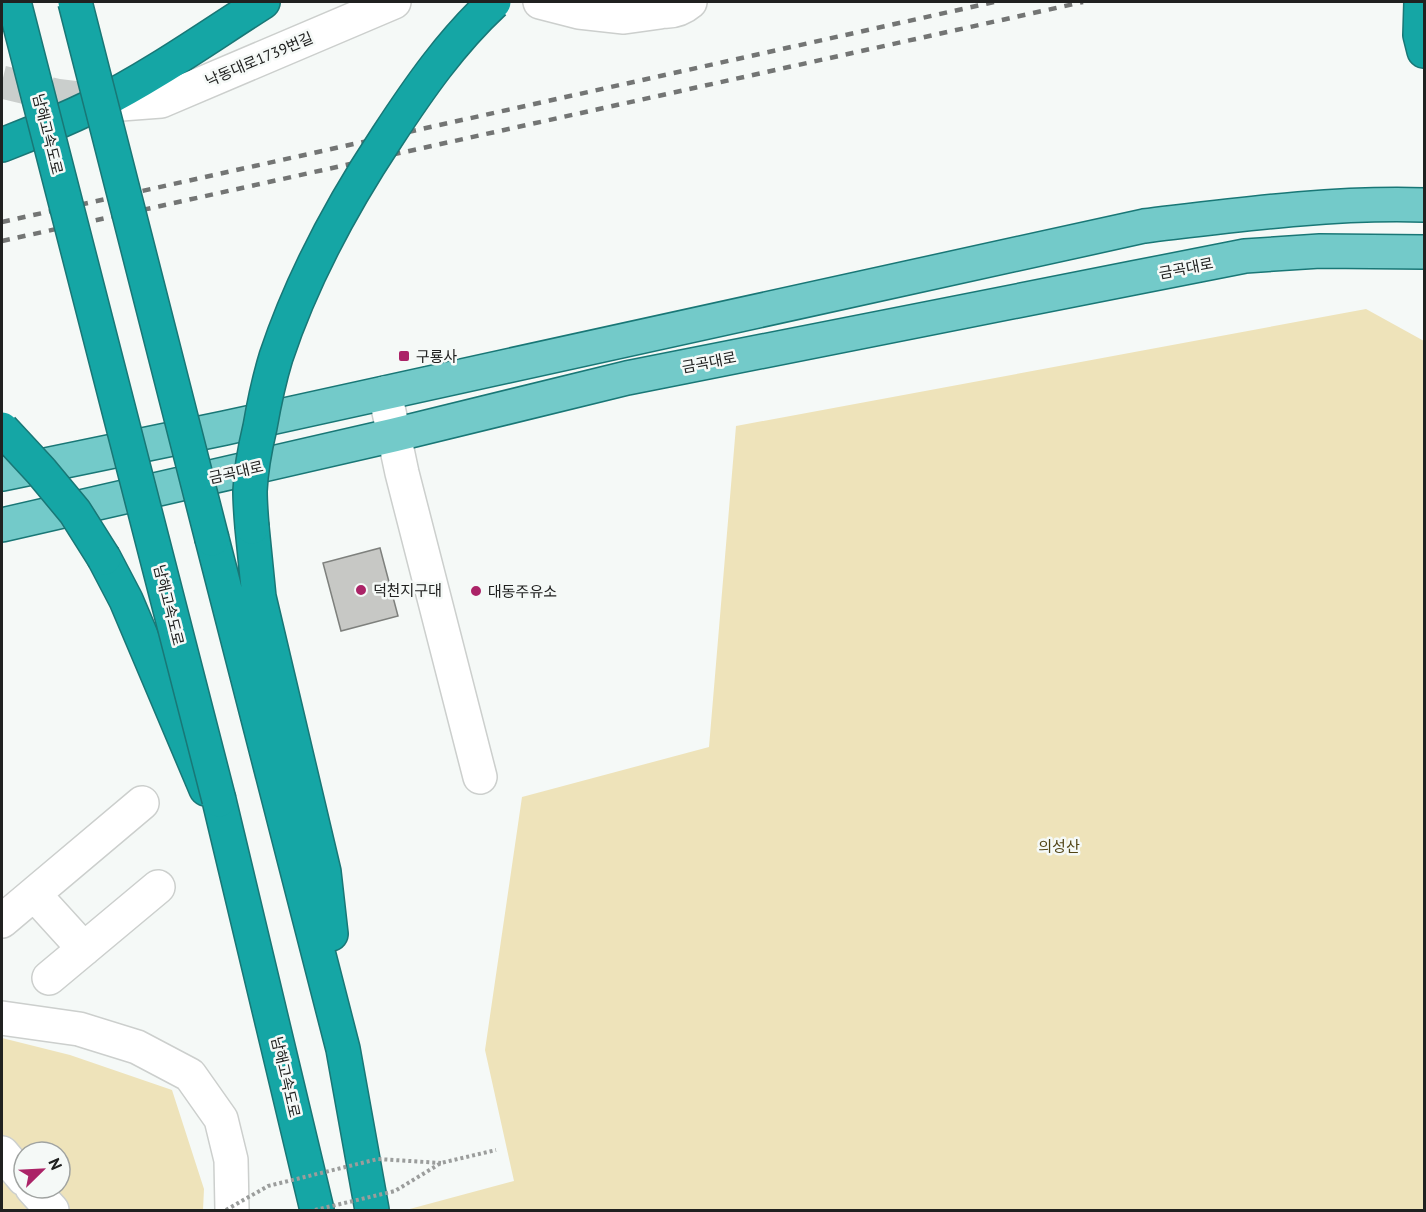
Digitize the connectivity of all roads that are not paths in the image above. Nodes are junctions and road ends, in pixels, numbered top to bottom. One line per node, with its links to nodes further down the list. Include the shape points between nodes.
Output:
1 (14, 2): 20 (highway, 남해고속도로, bridge)
2 (75, 2): 28 (highway, bridge)
3 (263, 2): 11 (highway, via 96,105)
4 (394, 2): 10 (street, 낙동대로1739번길, via 161,101)
5 (494, 2): 28 (highway, bridge, via 460,35 411,100 366,167 334,225 303,288 276,357 253,460 250,490 259,597 324,872)
6 (540, 2): 8 (street, via 624,17)
7 (1421, 2): 9 (highway, via 1420,35)
8 (675, 4)
9 (1425, 51)
10 (121, 104)
11 (2, 145)
12 (1425, 205): 14 (main road, via 1378,204 1237,214 1144,226)
13 (1425, 252): 16 (main road, 금곡대로, via 1320,251 1245,256 627,378)
14 (385, 393): 16 (street); 17 (main road)
15 (2, 429): 20 (highway, bridge, via 75,512 104,558)
16 (394, 435): 18 (main road, 금곡대로); 19 (street)
17 (2, 474)
18 (2, 525)
19 (480, 777)
20 (215, 800): 32 (highway, 남해고속도로, via 228,840)
21 (142, 803): 23 (street)
22 (158, 887): 25 (street)
23 (34, 894): 24 (street); 25 (street)
24 (2, 921)
25 (84, 949): 26 (street)
26 (49, 978)
27 (2, 1018): 31 (street, via 79,1029 137,1047 190,1075 221,1119 231,1160)
28 (343, 1049): 33 (highway)
29 (2, 1154): 30 (street)
30 (12, 1165)
31 (232, 1210)
32 (316, 1210)
33 (372, 1210)

